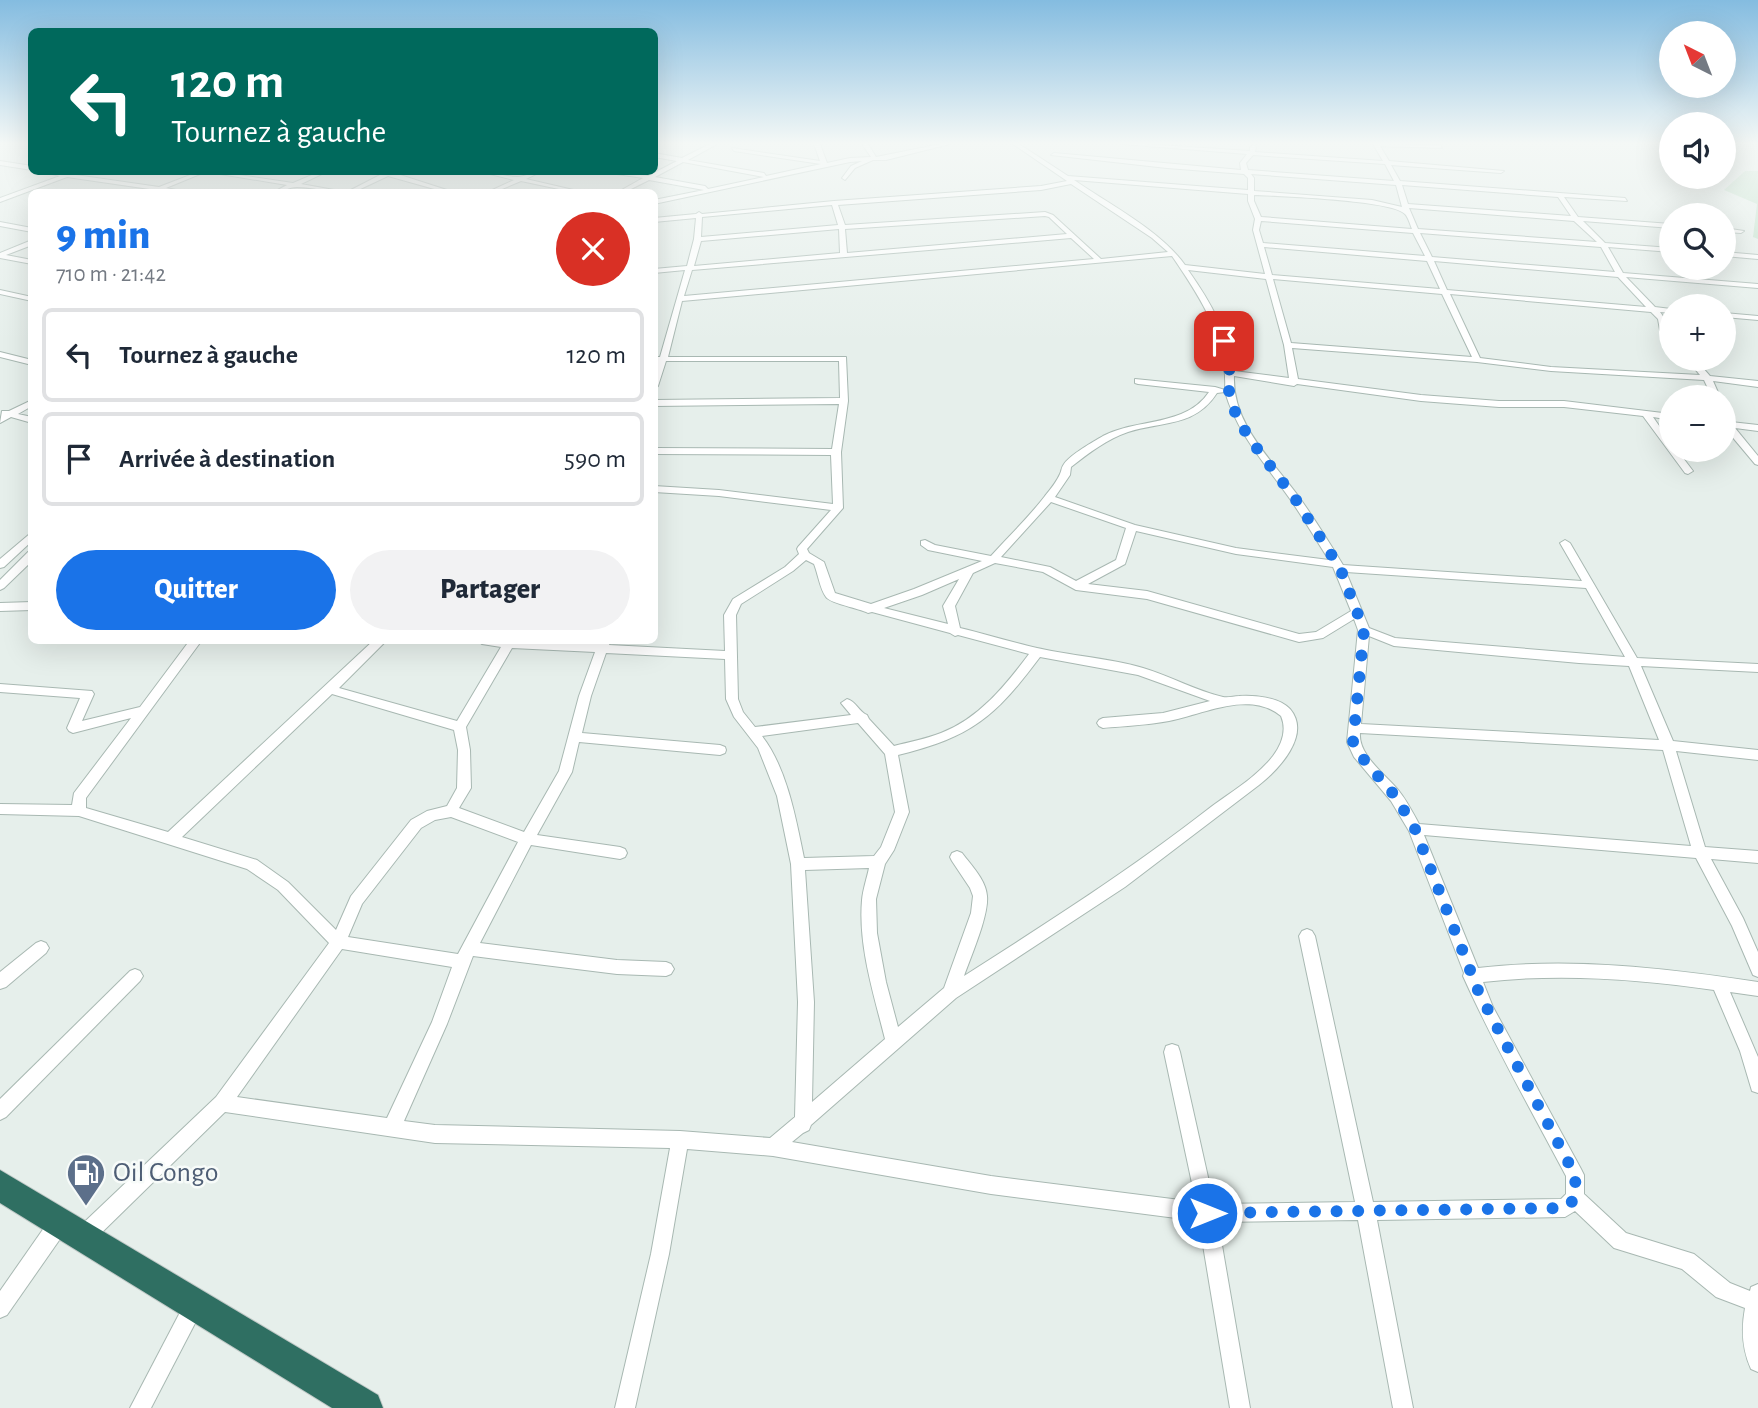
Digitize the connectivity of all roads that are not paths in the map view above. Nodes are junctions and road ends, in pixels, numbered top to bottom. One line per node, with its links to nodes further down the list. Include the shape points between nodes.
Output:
1 (1407, 209): 17 (street)
2 (752, 210): 8 (street)
3 (836, 210): 14 (street)
4 (1111, 210): 25 (street)
5 (1254, 210): 11 (street)
6 (1420, 210): 9 (street)
7 (1569, 210): 9 (street)
8 (699, 214): 10 (street); 20 (street)
9 (1574, 218): 13 (street); 23 (street)
10 (658, 219)
11 (1258, 219): 17 (street); 22 (street)
12 (0, 224): 15 (street)
13 (1659, 225)
14 (842, 228): 19 (street, via 1035,214 1051,216); 20 (street); 26 (street)
15 (28, 229)
16 (1736, 231): 18 (street)
17 (1417, 232): 23 (street); 32 (street)
18 (1741, 232)
19 (1070, 236): 26 (street); 31 (street)
20 (699, 239): 34 (street)
21 (28, 244): 28 (street)
22 (1260, 245): 32 (street); 37 (street)
23 (1603, 245): 24 (street); 36 (street)
24 (1659, 249)
25 (1174, 254): 31 (street); 33 (street)
26 (844, 255): 34 (street)
27 (1736, 255): 29 (street)
28 (0, 256): 30 (street)
29 (1758, 257)
30 (28, 261)
31 (1100, 261): 42 (street)
32 (1432, 261): 36 (street); 39 (street)
33 (1184, 267): 37 (street); 54 (street, via 1217,321)
34 (691, 269): 35 (street); 42 (street)
35 (658, 271)
36 (1621, 276): 38 (street); 43 (street)
37 (1270, 277): 39 (street); 48 (street)
38 (1758, 286)
39 (1444, 291): 43 (street); 51 (street)
40 (0, 292): 41 (street)
41 (28, 298)
42 (679, 299): 50 (street)
43 (1655, 310): 44 (street); 46 (street)
44 (1659, 310)
45 (1736, 316): 47 (street)
46 (1659, 317)
47 (1758, 318)
48 (1288, 345): 51 (street); 57 (street)
49 (0, 354): 52 (street)
50 (659, 359): 62 (street, via 843,359)
51 (1477, 360): 55 (street)
52 (28, 362)
53 (1701, 371): 55 (street)
54 (1230, 373): 57 (street); 61 (street)
55 (1707, 378): 58 (street); 59 (street)
56 (1138, 381): 60 (street)
57 (1294, 383): 66 (street)
58 (1758, 384)
59 (1710, 385)
60 (1215, 390): 61 (street); 81 (street, via 1207,404 1189,415 1114,434 1067,466)
61 (1229, 392): 93 (street, via 1249,438)
62 (844, 401): 63 (street); 76 (street)
63 (658, 403)
64 (28, 404): 67 (street)
65 (0, 411): 67 (street)
66 (1645, 413): 68 (street); 73 (street)
67 (12, 414): 69 (street); 70 (street)
68 (1659, 415)
69 (28, 419)
70 (0, 421)
71 (1736, 426): 72 (street)
72 (1758, 428)
73 (1659, 432)
74 (1736, 437): 78 (street)
75 (658, 451): 76 (street)
76 (836, 452): 82 (street)
77 (1681, 462): 79 (street)
78 (1758, 462)
79 (1688, 471)
80 (658, 489): 82 (street)
81 (1049, 498): 83 (street); 91 (street)
82 (838, 508): 89 (street, via 802,549)
83 (1132, 527): 93 (street, via 1236,551); 97 (street, via 1121,562)
84 (28, 538): 88 (street)
85 (925, 543): 91 (street)
86 (1565, 543): 95 (street)
87 (0, 546): 88 (street)
88 (17, 547): 92 (street)
89 (806, 555): 100 (street, via 819,562 830,595); 110 (street, via 737,602 730,615)
90 (28, 558): 96 (street)
91 (993, 559): 94 (street); 97 (street, via 1046,569)
92 (0, 565)
93 (1339, 566): 95 (street); 101 (street)
94 (968, 572): 100 (street); 103 (street, via 949,606)
95 (1588, 585): 111 (street)
96 (0, 586)
97 (1076, 586): 101 (street, via 1147,595 1299,638 1319,635)
98 (28, 606): 99 (street)
99 (0, 607)
100 (868, 609): 103 (street)
101 (1356, 613): 102 (street)
102 (1364, 630): 111 (street, via 1394,642); 121 (street)
103 (955, 632): 109 (street)
104 (194, 644): 117 (street)
105 (378, 644): 114 (street)
106 (509, 644): 120 (street)
107 (572, 644): 108 (street)
108 (603, 645): 110 (street); 123 (street)
109 (1037, 652): 115 (street, via 1140,671); 126 (street, via 979,719 948,736)
110 (730, 654): 122 (street, via 732,699)
111 (1633, 661): 112 (street); 124 (street)
112 (1758, 668)
113 (0, 688): 117 (street, via 88,694 73,728)
114 (329, 689): 120 (street); 132 (street)
115 (1224, 702): 119 (street, via 1174,715); 151 (street, via 1252,700 1288,714 1287,744 1275,763 1100,897)
116 (847, 703): 118 (street)
117 (141, 712): 129 (street, via 79,797)
118 (863, 718): 122 (street); 126 (street)
119 (1103, 723)
120 (460, 727): 130 (street, via 464,788)
121 (1355, 729): 124 (street); 131 (street, via 1353,742 1359,754 1396,797)
122 (754, 733): 139 (street, via 784,796)
123 (574, 737): 125 (street); 133 (street, via 565,772)
124 (1668, 745): 127 (street); 134 (street)
125 (720, 750)
126 (891, 752): 138 (street, via 902,812)
127 (1758, 755)
128 (0, 809): 129 (street)
129 (79, 811): 132 (street)
130 (451, 811): 133 (street); 141 (street, via 415,824 356,900)
131 (1415, 829): 134 (street); 147 (street)
132 (170, 839): 141 (street, via 252,864 283,886)
133 (527, 839): 135 (street); 143 (street)
134 (1699, 850): 137 (street); 145 (street)
135 (620, 853)
136 (957, 857): 151 (street, via 981,896)
137 (1758, 857)
138 (878, 862): 139 (street); 152 (street, via 869,899 870,933 877,982)
139 (798, 864): 158 (street, via 806,1002)
140 (1307, 936): 164 (street)
141 (338, 942): 143 (street); 156 (street)
142 (41, 948): 148 (street)
143 (466, 955): 144 (street); 159 (street)
144 (666, 969)
145 (1758, 970)
146 (135, 976): 157 (street)
147 (1471, 976): 149 (street, via 1516,969); 163 (street, via 1575,1175)
148 (0, 982)
149 (1718, 982): 150 (street); 154 (street)
150 (1758, 989)
151 (950, 993): 152 (street)
152 (894, 1041): 158 (street)
153 (1172, 1052): 165 (street)
154 (1753, 1056): 155 (street)
155 (1758, 1085)
156 (222, 1103): 159 (street); 166 (street)
157 (0, 1111)
158 (803, 1124): 161 (street)
159 (391, 1129): 160 (street, via 479,1136)
160 (680, 1140): 161 (street); 173 (street)
161 (773, 1147): 165 (street, via 991,1185)
162 (0, 1185): 166 (highway)
163 (1576, 1198): 164 (street, via 1565,1208); 167 (street, via 1621,1241 1687,1261 1723,1290)
164 (1367, 1212): 165 (street); 175 (street)
165 (1207, 1213): 174 (street)
166 (72, 1229): 168 (highway); 169 (street)
167 (1757, 1299): 170 (street, via 1752,1327)
168 (194, 1306): 171 (highway); 172 (street)
169 (0, 1308)
170 (1758, 1362)
171 (356, 1406)
172 (140, 1408)
173 (625, 1408)
174 (1240, 1408)
175 (1403, 1408)

